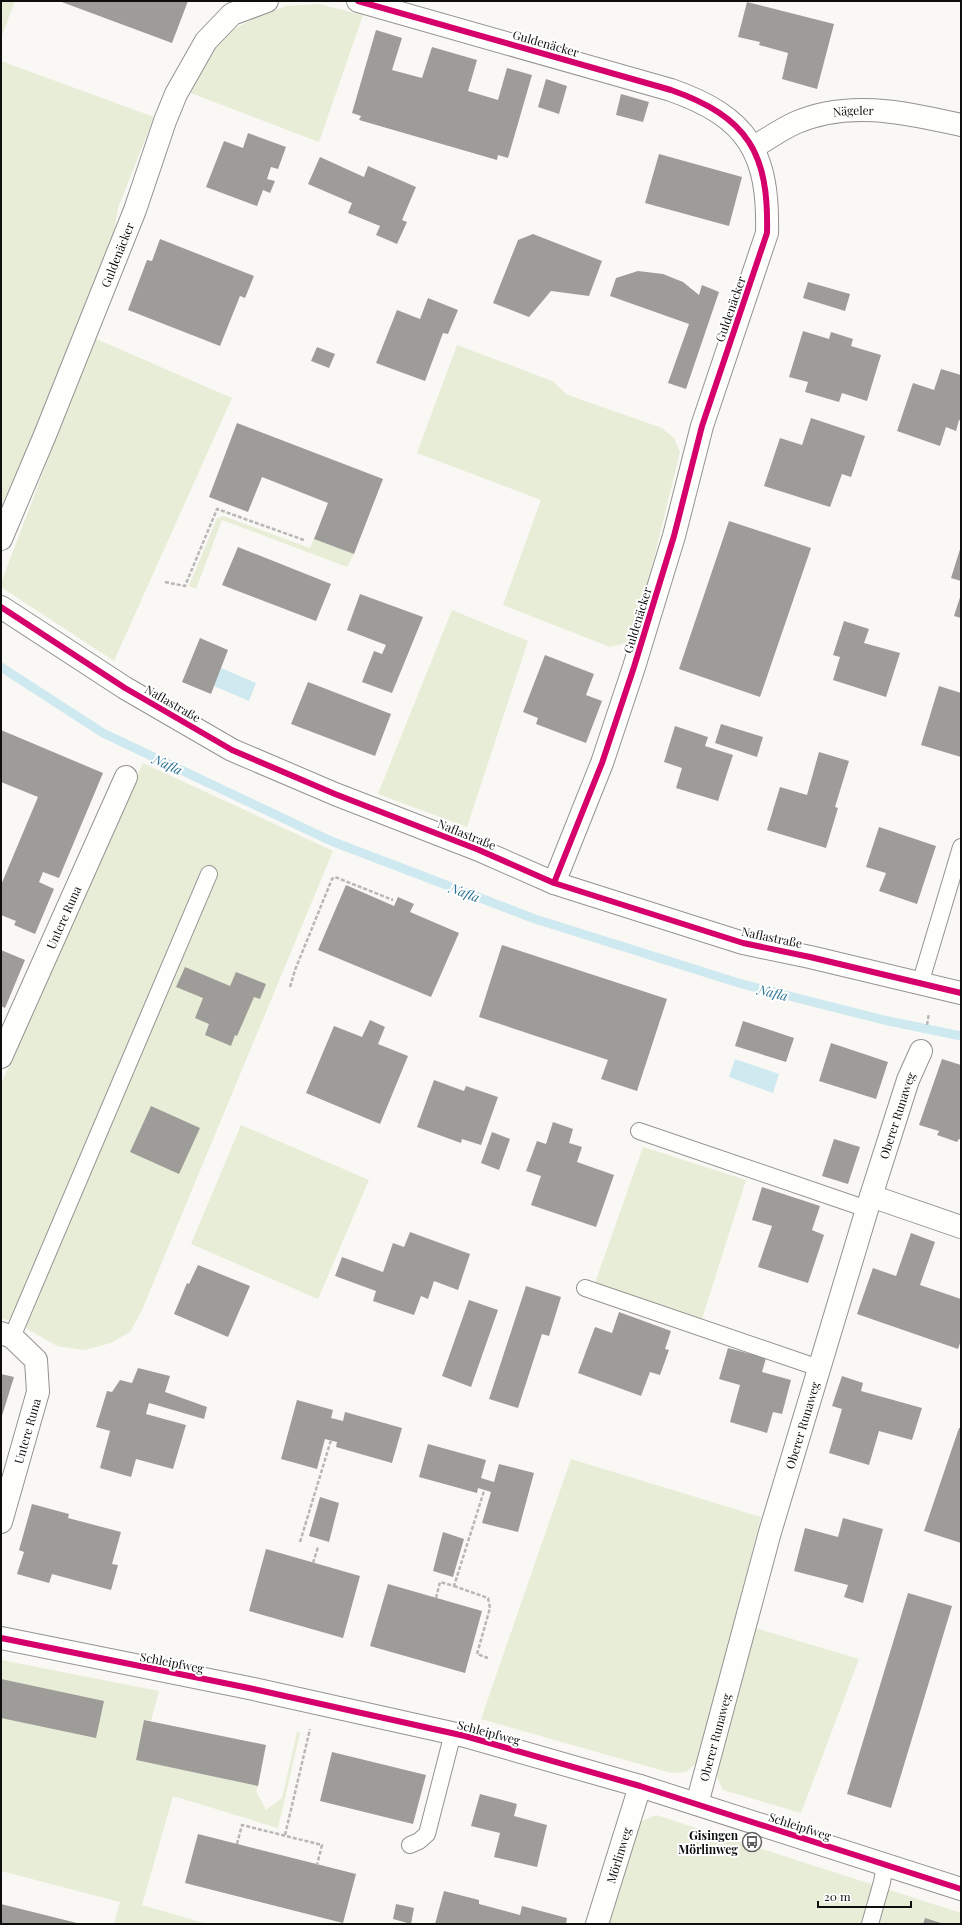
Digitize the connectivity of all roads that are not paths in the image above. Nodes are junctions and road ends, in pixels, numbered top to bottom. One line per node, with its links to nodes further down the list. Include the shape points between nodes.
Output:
1 (267, 1): 5 (street, Guldenäcker, via 232,14 206,41 176,94 135,210)
2 (358, 1): 4 (street, Guldenäcker, via 698,99 724,115 741,130)
3 (961, 125): 4 (street, Nägeler, via 910,114 848,109 820,114 796,123)
4 (753, 148): 10 (street, Guldenäcker, via 766,189 767,233 702,426 674,536 627,687 602,763)
5 (1, 539)
6 (1, 607): 10 (street, Naflastraße, via 125,688 232,750)
7 (126, 777): 14 (street, Untere Runa)
8 (961, 847): 11 (lane)
9 (209, 874): 19 (lane)
10 (554, 882): 11 (street, Naflastraße, via 743,943)
11 (920, 984): 12 (street, Naflastraße)
12 (961, 993)
13 (921, 1051): 16 (street, Oberer Runaweg, via 908,1080)
14 (1, 1057)
15 (639, 1131): 16 (lane)
16 (869, 1202): 17 (street); 20 (street, Oberer Runaweg)
17 (961, 1227)
18 (585, 1288): 20 (lane)
19 (6, 1335): 21 (street, Untere Runa, via 36,1360 38,1392)
20 (819, 1368): 25 (street, Oberer Runaweg, via 770,1532)
21 (1, 1522)
22 (1, 1638): 23 (street, Schleipfweg, via 249,1688)
23 (453, 1733): 24 (street, Schleipfweg); 26 (lane, via 427,1834)
24 (640, 1786): 25 (street, Schleipfweg); 29 (street, Mörlinweg)
25 (697, 1804): 27 (street, Schleipfweg)
26 (410, 1845)
27 (885, 1865): 28 (street, Schleipfweg); 30 (lane)
28 (961, 1889)
29 (597, 1924)
30 (870, 1924)

